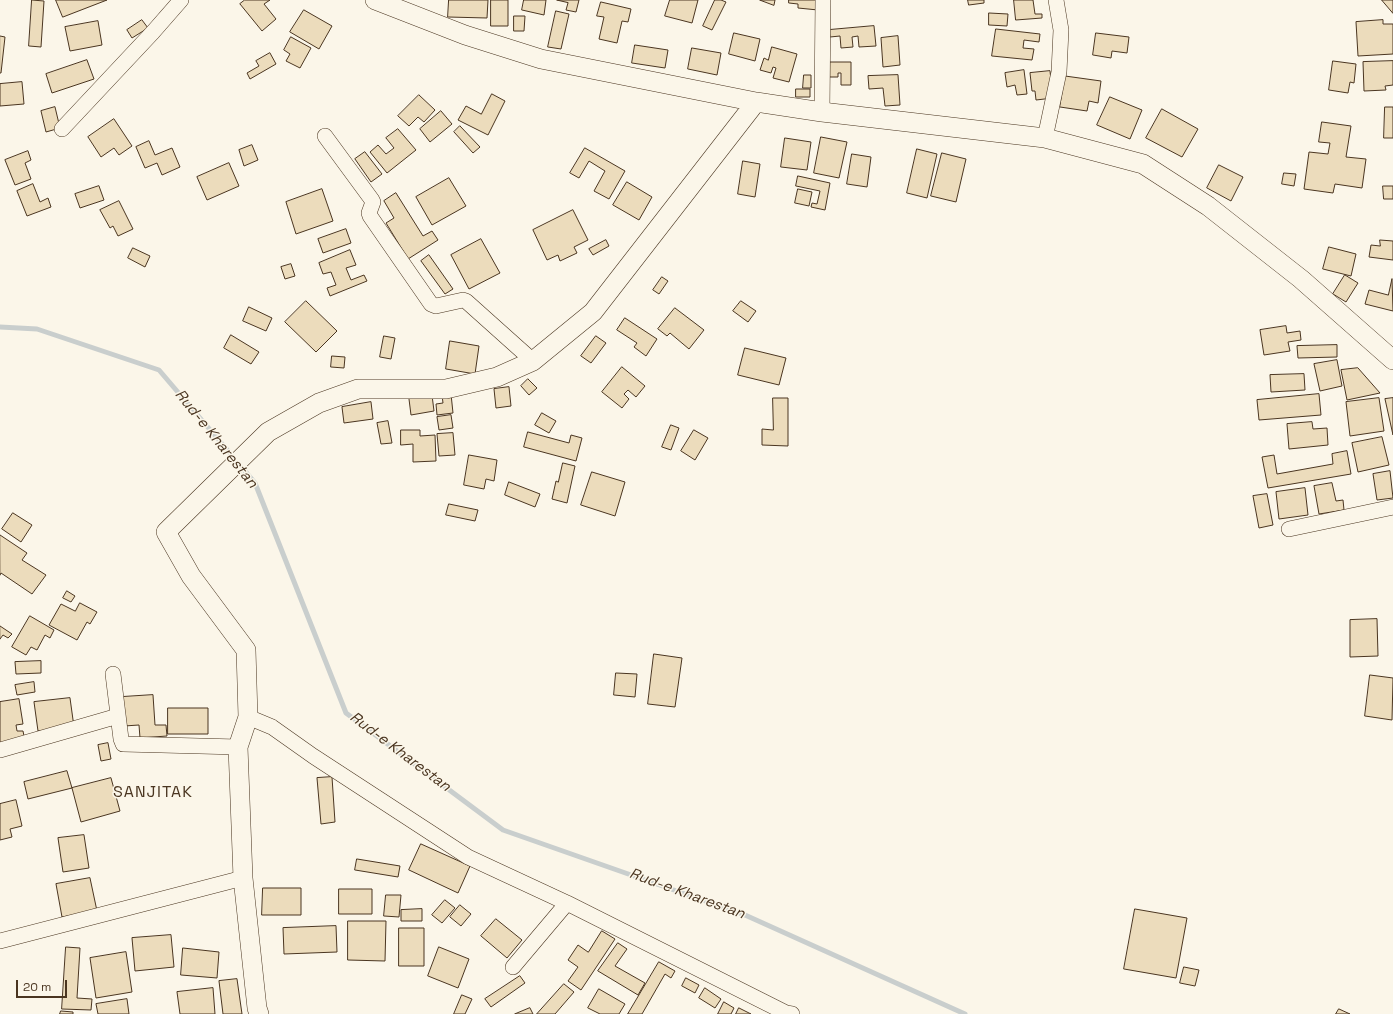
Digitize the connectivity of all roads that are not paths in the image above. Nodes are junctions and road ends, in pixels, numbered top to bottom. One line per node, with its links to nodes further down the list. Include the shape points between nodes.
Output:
1 (181, 0): 7 (street)
2 (375, 0): 5 (street, via 465,35 542,58)
3 (823, 0): 6 (street)
4 (1056, 0): 9 (street, via 1061,30 1058,72)
5 (756, 102): 6 (street); 11 (street, via 593,312)
6 (822, 112): 9 (street)
7 (62, 129)
8 (325, 136): 11 (street, via 372,200 370,216 431,304 436,306 466,301)
9 (1045, 138): 10 (street, via 1143,164 1208,206 1301,279)
10 (1393, 360)
11 (532, 361): 16 (street, via 497,377 446,389 358,389 319,403 268,432 166,532 191,576 246,650)
12 (1393, 507): 13 (street)
13 (1289, 529)
14 (113, 674): 15 (street)
15 (118, 716): 17 (street, via 123,744); 18 (street)
16 (248, 717): 17 (street); 20 (street, via 272,727 468,857)
17 (238, 747): 19 (street)
18 (0, 750)
19 (243, 878): 21 (street); 23 (street)
20 (567, 903): 22 (street); 24 (street)
21 (0, 941)
22 (513, 967)
23 (259, 1014)
24 (792, 1014)

